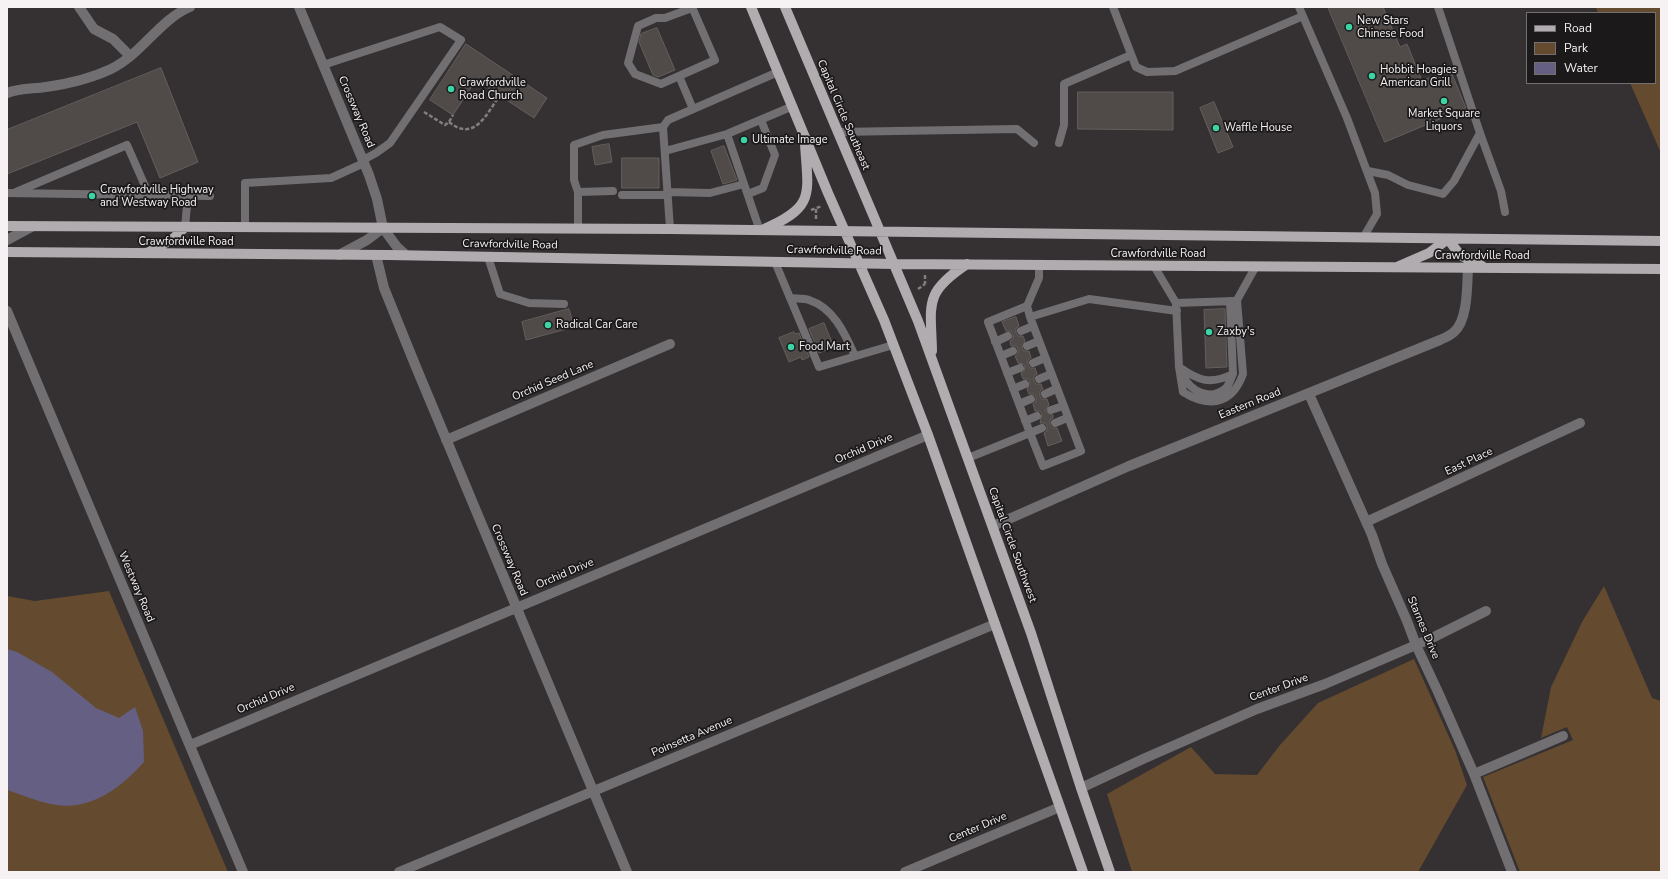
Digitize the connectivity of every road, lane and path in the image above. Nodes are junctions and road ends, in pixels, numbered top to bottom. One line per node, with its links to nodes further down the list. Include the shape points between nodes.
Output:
1 (79, 7): 12 (street, via 94,29 113,40)
2 (190, 7): 12 (street, via 169,20)
3 (298, 7): 13 (street, Crossway Road)
4 (692, 7): 15 (lane, via 715,60); 15 (lane, via 638,26 628,63 635,74 661,84)
5 (751, 7): 14 (main road)
6 (786, 7): 25 (main road, Capital Circle Southeast)
7 (1114, 7): 11 (lane)
8 (1299, 7): 10 (lane)
9 (1438, 7): 26 (lane)
10 (1303, 16): 11 (lane, via 1176,71 1147,72 1136,67); 33 (lane)
11 (1131, 55): 30 (lane, via 1064,84 1064,125)
12 (130, 56): 16 (street, via 111,69 89,77)
13 (323, 65): 18 (lane, via 440,27 461,40); 32 (street, Crossway Road)
14 (778, 72): 19 (main road); 20 (lane)
15 (679, 76): 20 (lane)
16 (7, 93)
17 (500, 95): 23 (path, via 480,124 461,129)
18 (415, 106): 23 (path, via 441,123); 32 (lane, via 390,143)
19 (793, 106): 22 (lane); 28 (main road)
20 (693, 109): 24 (lane, via 668,120)
21 (453, 115): 23 (path)
22 (761, 120): 27 (lane); 39 (lane, via 775,155 763,188)
23 (449, 122)
24 (663, 127): 31 (lane); 36 (lane, via 603,135 574,145 574,180)
25 (837, 132): 29 (lane, via 1017,129); 58 (main road, Capital Circle Southeast)
26 (1480, 133): 33 (lane, via 1454,181 1444,194); 47 (lane, via 1502,191)
27 (727, 134): 31 (lane); 34 (lane)
28 (805, 136): 56 (main road, via 808,188 803,203 790,217); 57 (main road)
29 (1034, 143)
30 (1059, 143)
31 (665, 151): 38 (lane)
32 (364, 162): 52 (lane, via 331,178 245,183); 53 (street, Crossway Road, via 378,199)
33 (1368, 171): 59 (lane, via 1375,193 1377,214)
34 (744, 184): 38 (lane, via 710,193); 39 (lane)
35 (613, 191): 36 (lane)
36 (578, 192): 54 (lane)
37 (10, 193): 40 (lane); 40 (lane, via 127,145)
38 (667, 193): 42 (lane); 55 (lane)
39 (748, 194): 56 (lane)
40 (149, 195): 41 (lane)
41 (188, 195): 43 (lane); 51 (lane)
42 (622, 195)
43 (210, 196)
44 (822, 206): 46 (path)
45 (807, 209): 46 (path)
46 (816, 209): 48 (path)
47 (1505, 212)
48 (816, 221)
49 (7, 226): 50 (main road, Crawfordville Road)
50 (33, 226): 51 (main road, Crawfordville Road); 61 (street)
51 (185, 227): 52 (main road, Crawfordville Road); 64 (main road, via 174,238)
52 (245, 228): 53 (main road, Crawfordville Road)
53 (383, 228): 54 (main road, Crawfordville Road); 65 (street); 67 (street)
54 (578, 229): 55 (main road, Crawfordville Road)
55 (670, 230): 56 (main road, Crawfordville Road)
56 (760, 231): 57 (main road, Crawfordville Road)
57 (845, 232): 58 (main road, Crawfordville Road); 70 (main road)
58 (880, 232): 59 (main road, Crawfordville Road); 71 (main road, Capital Circle Southwest)
59 (1363, 238): 60 (main road, Crawfordville Road)
60 (1448, 239): 62 (main road, Crawfordville Road); 76 (main road, via 1429,252); 78 (main road, via 1460,255)
61 (7, 240)
62 (1661, 241)
63 (7, 252): 64 (main road, Crawfordville Road)
64 (147, 253): 65 (main road, Crawfordville Road)
65 (339, 255): 66 (main road, Crawfordville Road)
66 (376, 255): 67 (main road, Crawfordville Road); 126 (street, Crossway Road, via 384,288)
67 (406, 255): 68 (main road, Crawfordville Road)
68 (488, 257): 69 (main road, Crawfordville Road); 84 (lane, via 500,294 529,303)
69 (775, 262): 70 (main road, Crawfordville Road); 82 (lane)
70 (859, 264): 71 (main road, Crawfordville Road); 95 (main road)
71 (895, 264): 72 (main road, Crawfordville Road); 101 (main road, Capital Circle Southwest)
72 (967, 264): 73 (main road, Crawfordville Road); 101 (main road, via 944,281 934,297 931,309)
73 (1039, 266): 74 (main road, Crawfordville Road); 85 (lane, via 1039,278)
74 (1154, 266): 75 (main road, Crawfordville Road); 86 (lane)
75 (1256, 266): 76 (main road, Crawfordville Road); 83 (lane)
76 (1397, 267): 77 (main road, Crawfordville Road)
77 (1468, 268): 78 (main road, Crawfordville Road); 113 (street, Eastern Road, via 1461,322 1454,332)
78 (1484, 268): 79 (main road, Crawfordville Road)
79 (1661, 269)
80 (925, 275): 81 (path, via 925,284)
81 (918, 289)
82 (790, 298): 98 (lane, via 808,300 826,310 842,328); 98 (lane, via 820,367)
83 (1233, 301): 86 (lane); 103 (lane, via 1243,374 1239,386 1213,403 1196,400 1183,392); 107 (lane)
84 (564, 304)
85 (1027, 306): 88 (lane); 93 (lane, via 988,322)
86 (1177, 307): 88 (lane, via 1089,299); 103 (lane)
87 (7, 311): 135 (street, Westway Road)
88 (1030, 317): 89 (lane)
89 (1033, 326): 90 (lane); 92 (lane)
90 (1021, 331)
91 (1008, 336): 93 (lane)
92 (1039, 341): 96 (lane); 100 (lane)
93 (995, 342): 99 (lane)
94 (670, 344): 126 (street, Orchid Seed Lane)
95 (893, 345): 98 (lane); 125 (main road)
96 (1026, 346)
97 (1013, 351): 99 (lane)
98 (855, 356)
99 (1000, 356): 105 (lane)
100 (1045, 358): 102 (lane); 106 (lane)
101 (933, 362): 127 (main road, Capital Circle Southwest)
102 (1033, 363)
103 (1179, 366): 107 (lane, via 1194,378 1203,381 1223,379); 107 (lane, via 1186,382 1196,391 1208,395 1226,388)
104 (1020, 368): 105 (lane)
105 (1007, 373): 110 (lane)
106 (1051, 374): 108 (lane); 111 (lane)
107 (1233, 374)
108 (1039, 379)
109 (1025, 384): 110 (lane)
110 (1013, 389): 115 (lane)
111 (1056, 389): 112 (lane); 116 (lane)
112 (1044, 394)
113 (1309, 394): 128 (street, Starnes Drive); 129 (street, Eastern Road, via 1129,466)
114 (1031, 399): 115 (lane)
115 (1019, 404): 120 (lane)
116 (1063, 406): 117 (lane); 119 (lane)
117 (1051, 410)
118 (1037, 416): 120 (lane)
119 (1067, 418): 121 (lane); 124 (lane, via 1081,451 1043,466)
120 (1025, 421): 124 (lane)
121 (1055, 423)
122 (1580, 423): 128 (street, East Place)
123 (1042, 428): 124 (lane)
124 (1030, 433): 127 (lane)
125 (928, 435): 130 (street, Orchid Drive); 132 (main road)
126 (446, 440): 130 (street, Crossway Road)
127 (968, 458): 129 (main road, Capital Circle Southwest)
128 (1366, 522): 133 (street, Starnes Drive)
129 (993, 526): 137 (main road, Capital Circle Southwest)
130 (516, 608): 135 (street, Orchid Drive); 138 (street, Crossway Road)
131 (1486, 611): 133 (street, Center Drive)
132 (995, 624): 138 (street, Poinsetta Avenue); 139 (main road)
133 (1416, 645): 136 (street, Starnes Drive); 137 (street, Center Drive, via 1325,684 1257,709)
134 (1563, 736): 136 (street)
135 (190, 745): 140 (street, Westway Road)
136 (1474, 774): 146 (street, Starnes Drive)
137 (1081, 788): 145 (main road, Capital Circle Southwest)
138 (593, 791): 141 (street, Poinsetta Avenue); 142 (street, Crossway Road)
139 (1060, 807): 143 (street, Center Drive); 144 (main road)
140 (243, 872)
141 (399, 872)
142 (627, 872)
143 (905, 872)
144 (1083, 872)
145 (1110, 872)
146 (1512, 872)

